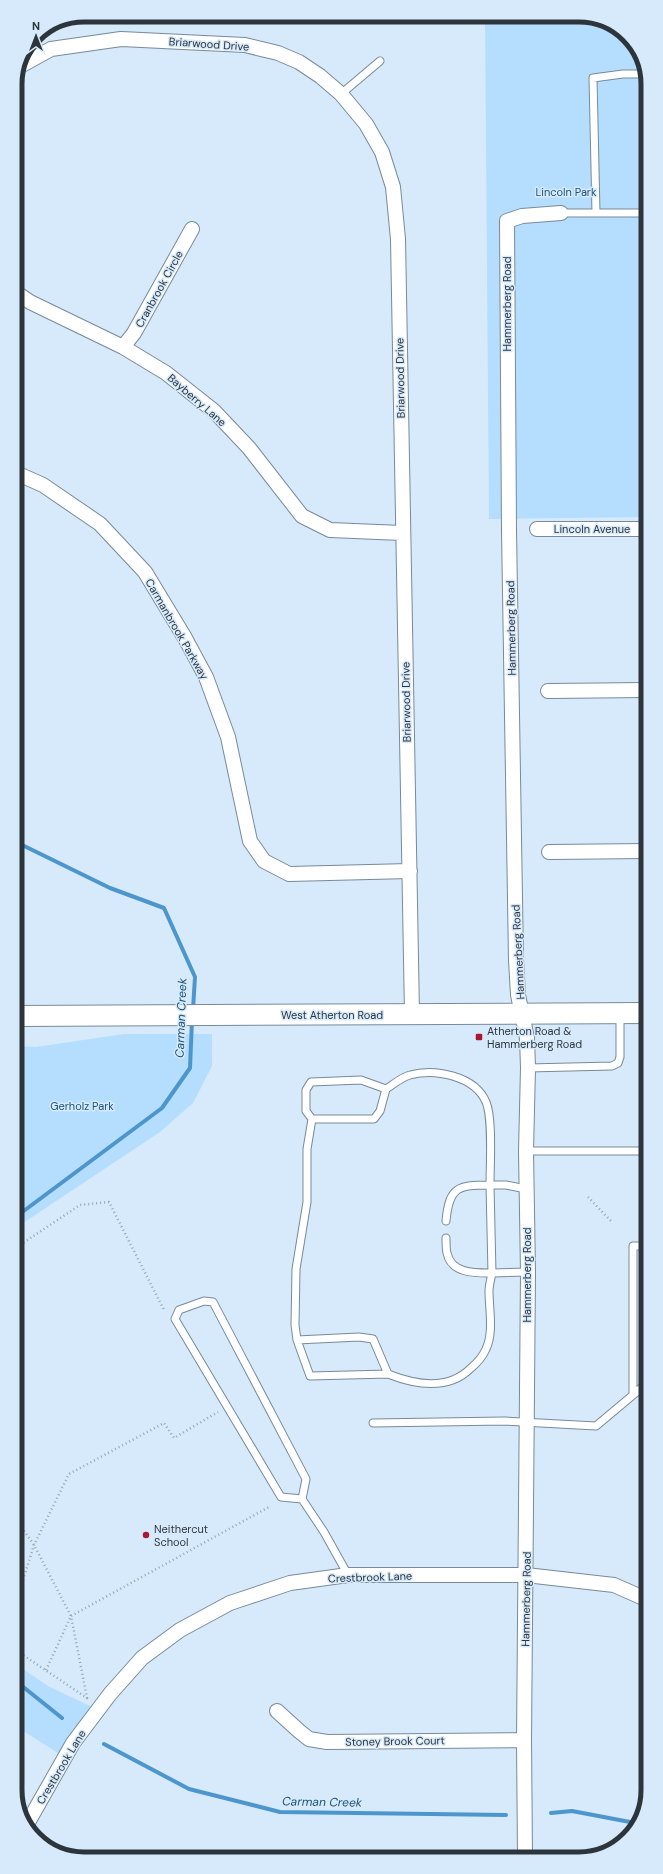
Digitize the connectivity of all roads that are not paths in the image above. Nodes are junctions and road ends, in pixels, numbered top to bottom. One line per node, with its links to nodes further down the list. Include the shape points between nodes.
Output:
1 (380, 61): 4 (lane)
2 (26, 63): 4 (street, Briarwood Drive, via 51,49 121,39 245,45 278,53 299,62)
3 (640, 74): 6 (lane, via 592,78)
4 (341, 94): 14 (street, Briarwood Drive, via 366,124 382,152 393,187 398,238)
5 (561, 213): 6 (lane); 23 (street, Hammerberg Road, via 522,216 507,221 516,960)
6 (596, 213): 7 (lane)
7 (641, 213)
8 (192, 229): 10 (street, Cranbrook Circle, via 134,333)
9 (22, 297): 10 (street, Bayberry Lane)
10 (123, 347): 14 (street, Bayberry Lane, via 166,373 214,411 249,448 302,516 330,530)
11 (22, 476): 19 (street, Carmanbrook Parkway, via 43,485 100,524 144,572 185,638 206,678 228,737 250,841 264,861 289,874)
12 (537, 529): 13 (street, Lincoln Avenue)
13 (641, 529)
14 (402, 533): 19 (street, Briarwood Drive)
15 (641, 690): 16 (street)
16 (548, 691)
17 (641, 851): 18 (street)
18 (550, 852)
19 (410, 871): 21 (street, Briarwood Drive)
20 (641, 1013): 22 (street, West Atherton Road)
21 (412, 1014): 23 (street, West Atherton Road); 24 (street, West Atherton Road)
22 (620, 1014): 23 (street, West Atherton Road); 25 (lane, via 618,1064)
23 (522, 1015): 25 (street, Hammerberg Road, via 528,1038)
24 (22, 1016)
25 (528, 1068): 28 (street, Hammerberg Road)
26 (386, 1089): 27 (lane, via 380,1111 374,1119); 27 (lane, via 361,1080 311,1082 306,1090 306,1111); 30 (lane, via 410,1075 432,1072 449,1074 465,1080 478,1091 486,1102 489,1119)
27 (312, 1119): 37 (lane, via 307,1149 307,1202 296,1269)
28 (526, 1151): 29 (lane); 31 (street, Hammerberg Road)
29 (641, 1151)
30 (490, 1185): 31 (lane); 32 (lane, via 466,1185 453,1192 447,1206); 36 (lane)
31 (526, 1189): 35 (street, Hammerberg Road)
32 (446, 1220)
33 (446, 1238): 36 (lane, via 447,1254 452,1263 470,1273)
34 (641, 1246): 40 (lane, via 633,1246)
35 (528, 1272): 36 (lane); 41 (street, Hammerberg Road)
36 (492, 1273): 38 (lane, via 486,1349 467,1373 442,1384 420,1384)
37 (297, 1340): 38 (lane, via 359,1337 373,1339); 38 (lane, via 310,1376)
38 (388, 1374)
39 (641, 1388): 40 (lane)
40 (633, 1395): 41 (lane, via 596,1426)
41 (527, 1421): 42 (lane); 45 (street, Hammerberg Road)
42 (374, 1423)
43 (302, 1499): 43 (lane, via 281,1498 175,1319 179,1310 204,1301 213,1302 306,1479); 44 (lane)
44 (348, 1575): 45 (street, Crestbrook Lane); 49 (street, Crestbrook Lane, via 290,1583 230,1603 180,1630 142,1658 110,1694 73,1743)
45 (526, 1575): 46 (street, Crestbrook Lane, via 614,1585); 48 (street, Hammerberg Road)
46 (641, 1597)
47 (277, 1711): 48 (street, Stoney Brook Court, via 310,1739 328,1742)
48 (524, 1740): 50 (street, Hammerberg Road)
49 (30, 1820)
50 (526, 1852)

